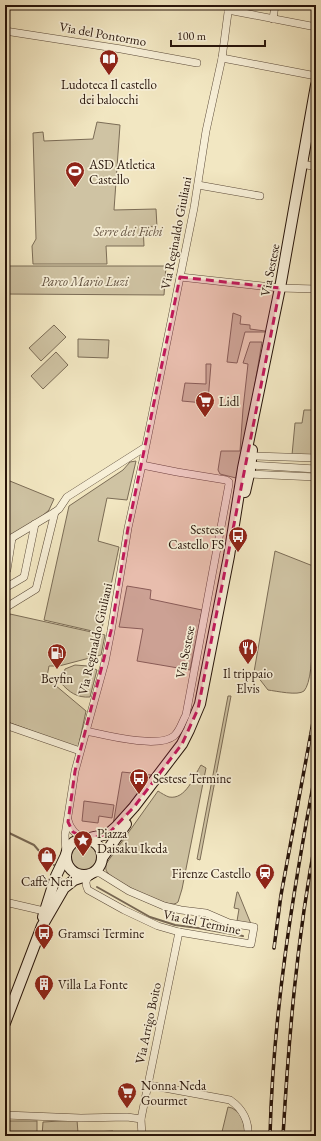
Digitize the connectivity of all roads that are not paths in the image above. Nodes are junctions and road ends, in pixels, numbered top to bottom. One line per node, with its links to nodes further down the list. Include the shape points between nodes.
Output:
1 (275, 5): 3 (street)
2 (228, 7): 3 (street); 6 (street, Via Reginaldo Giuliani)
3 (273, 19): 4 (street)
4 (316, 27)
5 (5, 30): 7 (street, Via del Pontormo)
6 (222, 58): 8 (street); 13 (street, Via Reginaldo Giuliani, via 206,131)
7 (198, 63)
8 (316, 76)
9 (316, 85): 11 (main road, Via Sestese)
10 (316, 109): 11 (street, Via Sestese)
11 (303, 164): 12 (street); 16 (main road, Via Sestese)
12 (316, 167)
13 (198, 185): 14 (street); 15 (street, Via Reginaldo Giuliani)
14 (260, 196)
15 (180, 278): 16 (street); 20 (street, Via Reginaldo Giuliani)
16 (280, 288): 17 (street); 18 (main road, Via Sestese)
17 (316, 289)
18 (260, 381): 19 (main road, Via Sestese); 23 (main road, Via Sestese)
19 (248, 440): 23 (street); 26 (main road, Via Sestese)
20 (144, 448): 22 (street, Via Reginaldo Giuliani); 27 (street, via 67,497 60,509)
21 (316, 458): 23 (street)
22 (142, 465): 36 (street, Via Reginaldo Giuliani, via 126,535 111,631); 36 (street, Via Sestese, via 226,480 230,486 186,715 178,731 166,740 149,742)
23 (250, 466): 24 (street); 25 (street); 26 (street); 29 (main road, Via Sestese)
24 (316, 469)
25 (316, 477)
26 (238, 498): 29 (main road, Via Sestese)
27 (55, 512): 28 (street); 34 (street, via 36,589)
28 (35, 524): 30 (street); 33 (street, via 24,578)
29 (232, 535): 38 (main road, Via Sestese, via 204,690 198,709 182,744)
30 (12, 538): 31 (street); 32 (street)
31 (5, 542)
32 (5, 571)
33 (5, 588)
34 (5, 608)
35 (5, 725): 37 (street)
36 (86, 731): 37 (street, Via Reginaldo Giuliani)
37 (80, 751): 39 (street, Via Reginaldo Giuliani)
38 (134, 807): 40 (main road, Via Sestese, via 108,834); 42 (main road, Via Sestese)
39 (68, 818): 40 (street, via 71,829); 41 (street, Via Reginaldo Giuliani, via 64,841)
40 (85, 839): 41 (main road, via 71,844); 42 (main road, via 98,846)
41 (66, 855): 43 (main road, via 67,864 72,871 80,875); 45 (main road)
42 (102, 858): 43 (main road, via 100,866)
43 (91, 874): 46 (main road, via 74,880 64,888); 47 (street, Via del Termine, via 86,881 86,887 90,892 139,918); 47 (street, Via del Termine, via 100,873 129,891 164,906 206,913 229,922 254,927 251,944)
44 (5, 902): 45 (street)
45 (44, 912): 46 (main road)
46 (42, 926): 48 (main road)
47 (179, 932): 49 (street, Via Arrigo Boito)
48 (5, 1023)
49 (148, 1085): 51 (street, Via Arrigo Boito); 53 (street, via 228,1099 244,1114)
50 (5, 1115): 51 (street)
51 (141, 1119): 52 (street, Via Arrigo Boito)
52 (142, 1136)
53 (248, 1136)

